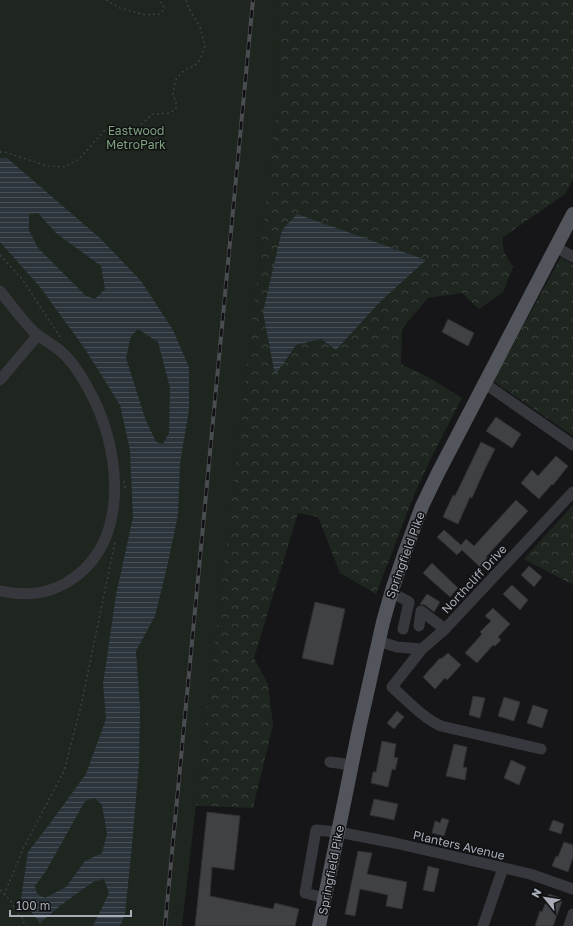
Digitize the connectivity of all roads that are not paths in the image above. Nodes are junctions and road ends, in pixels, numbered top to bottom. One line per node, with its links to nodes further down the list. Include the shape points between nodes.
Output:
1 (573, 214): 2 (main road, Springfield Pike)
2 (556, 247): 3 (street); 7 (main road, Springfield Pike)
3 (573, 257)
4 (0, 292): 5 (street)
5 (38, 335): 6 (street); 10 (street, via 66,357 80,374 97,405 106,427 112,456 113,505 106,538 96,557 82,572 70,581 43,592 14,594)
6 (0, 380)
7 (484, 383): 8 (street); 11 (main road, Springfield Pike, via 425,500)
8 (573, 445)
9 (573, 492): 16 (street, Northcliff Drive)
10 (0, 591)
11 (391, 592): 12 (street); 17 (main road, Springfield Pike)
12 (409, 602): 13 (street); 15 (street)
13 (421, 611): 14 (street); 16 (street)
14 (419, 626)
15 (404, 629)
16 (445, 629): 18 (street, Northcliff Drive)
17 (378, 641): 18 (street, via 397,647); 21 (main road, Springfield Pike)
18 (422, 649): 19 (street, Northcliff Drive, via 392,687 427,718 441,726)
19 (541, 748)
20 (330, 762): 21 (street)
21 (352, 766): 22 (main road, Springfield Pike)
22 (338, 832): 23 (street, Planters Avenue); 25 (main road, Springfield Pike); 25 (street, Planters Avenue, via 316,830 305,893)
23 (503, 868): 24 (street, Planters Avenue, via 530,874); 28 (street)
24 (573, 889)
25 (325, 898): 27 (main road, Springfield Pike)
26 (573, 914): 29 (street)
27 (319, 926)
28 (483, 926)
29 (569, 926)

